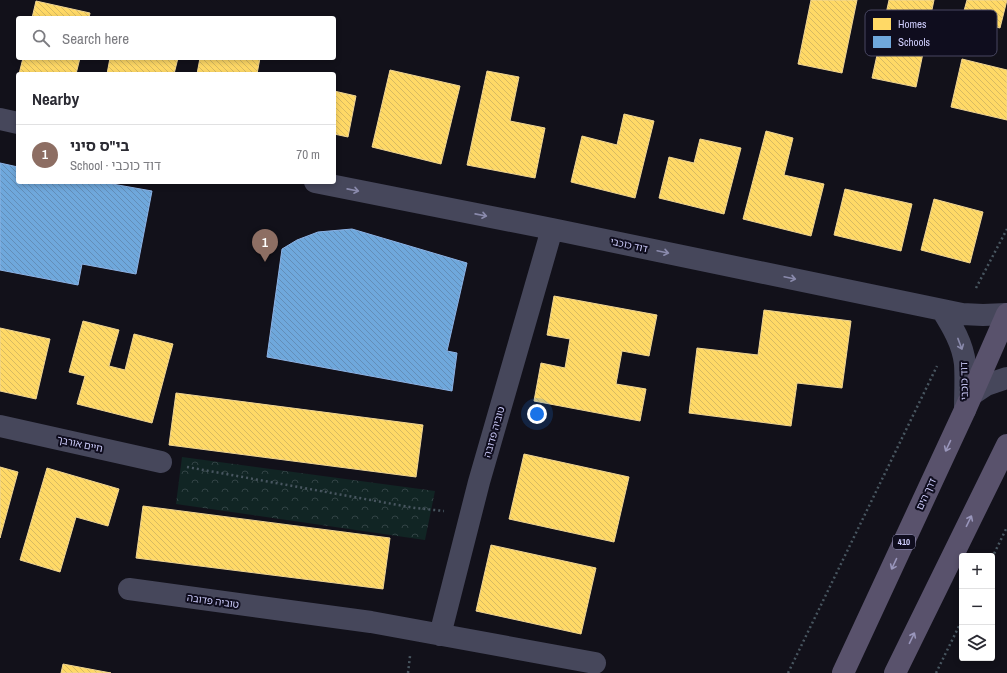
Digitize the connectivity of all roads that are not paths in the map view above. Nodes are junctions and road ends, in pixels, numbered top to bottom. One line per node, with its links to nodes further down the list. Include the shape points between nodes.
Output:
1 (0, 119): 2 (street)
2 (16, 123)
3 (325, 184): 4 (street, דוד כוכבי, one-way to 4)
4 (552, 229): 6 (street, דוד כוכבי, one-way to 6); 13 (street, טוביה פדובה, via 480,482)
5 (1007, 314): 6 (street, דוד כוכבי); 8 (main road, דרך הים / 410)
6 (953, 318): 8 (street, דוד כוכבי, one-way to 8, via 965,364)
7 (1007, 378): 8 (street, via 986,385)
8 (968, 403): 15 (main road, דרך הים / 410, one-way to 15)
9 (0, 426): 11 (street, חיים אורבך)
10 (1007, 445): 16 (main road, one-way to 10)
11 (161, 462)
12 (129, 590): 13 (street, טוביה פדובה, via 371,622)
13 (440, 635): 14 (street, טוביה פדובה)
14 (595, 663)
15 (844, 673)
16 (895, 673)

